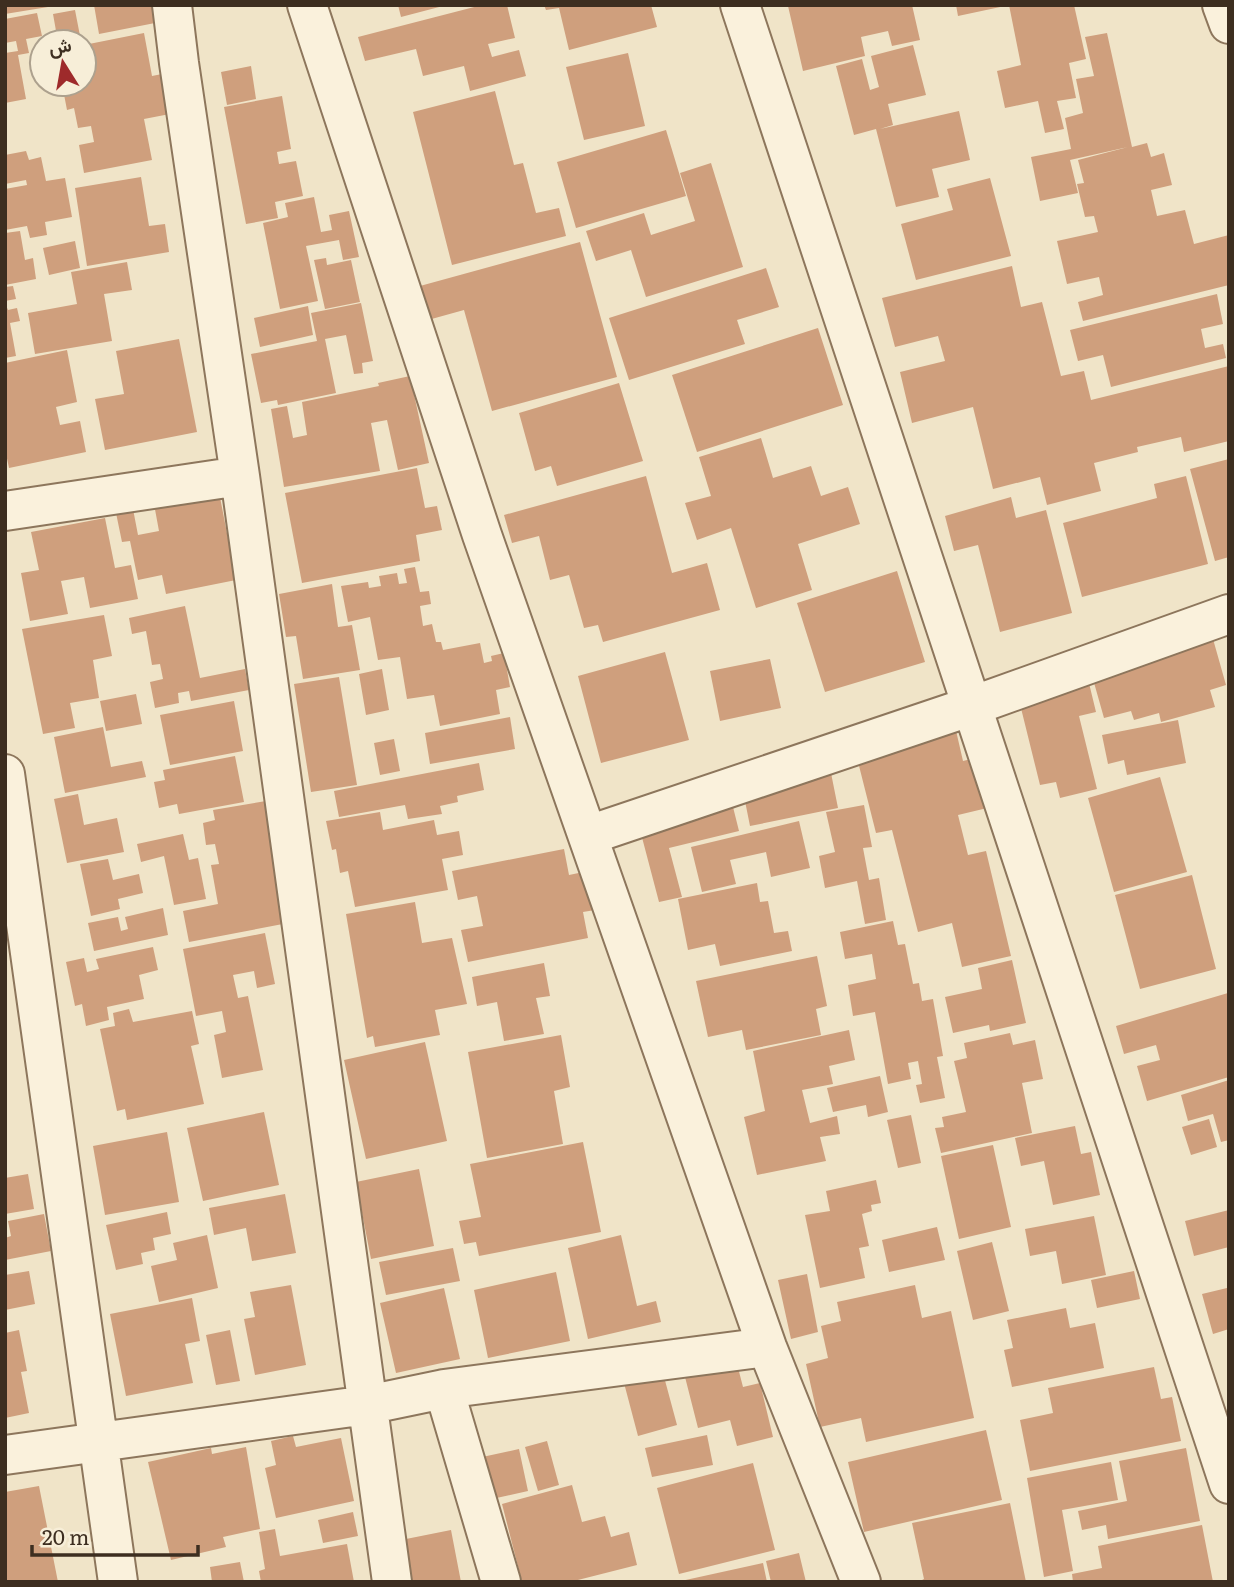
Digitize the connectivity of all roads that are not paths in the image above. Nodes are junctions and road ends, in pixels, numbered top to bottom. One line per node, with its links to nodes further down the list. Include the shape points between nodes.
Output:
1 (172, 5): 6 (street)
2 (307, 5): 11 (street, via 482,535)
3 (740, 5): 9 (street)
4 (1222, 5): 5 (street)
5 (1229, 24)
6 (240, 476): 7 (street); 14 (street)
7 (5, 511)
8 (1229, 614): 9 (street)
9 (972, 706): 11 (street); 17 (street)
10 (5, 774): 15 (street)
11 (589, 835): 12 (street)
12 (767, 1347): 13 (street); 21 (street)
13 (444, 1389): 14 (street); 20 (street)
14 (367, 1405): 15 (street); 19 (street)
15 (98, 1441): 16 (street); 18 (street)
16 (5, 1455)
17 (1229, 1484)
18 (118, 1582)
19 (392, 1582)
20 (501, 1582)
21 (861, 1582)

